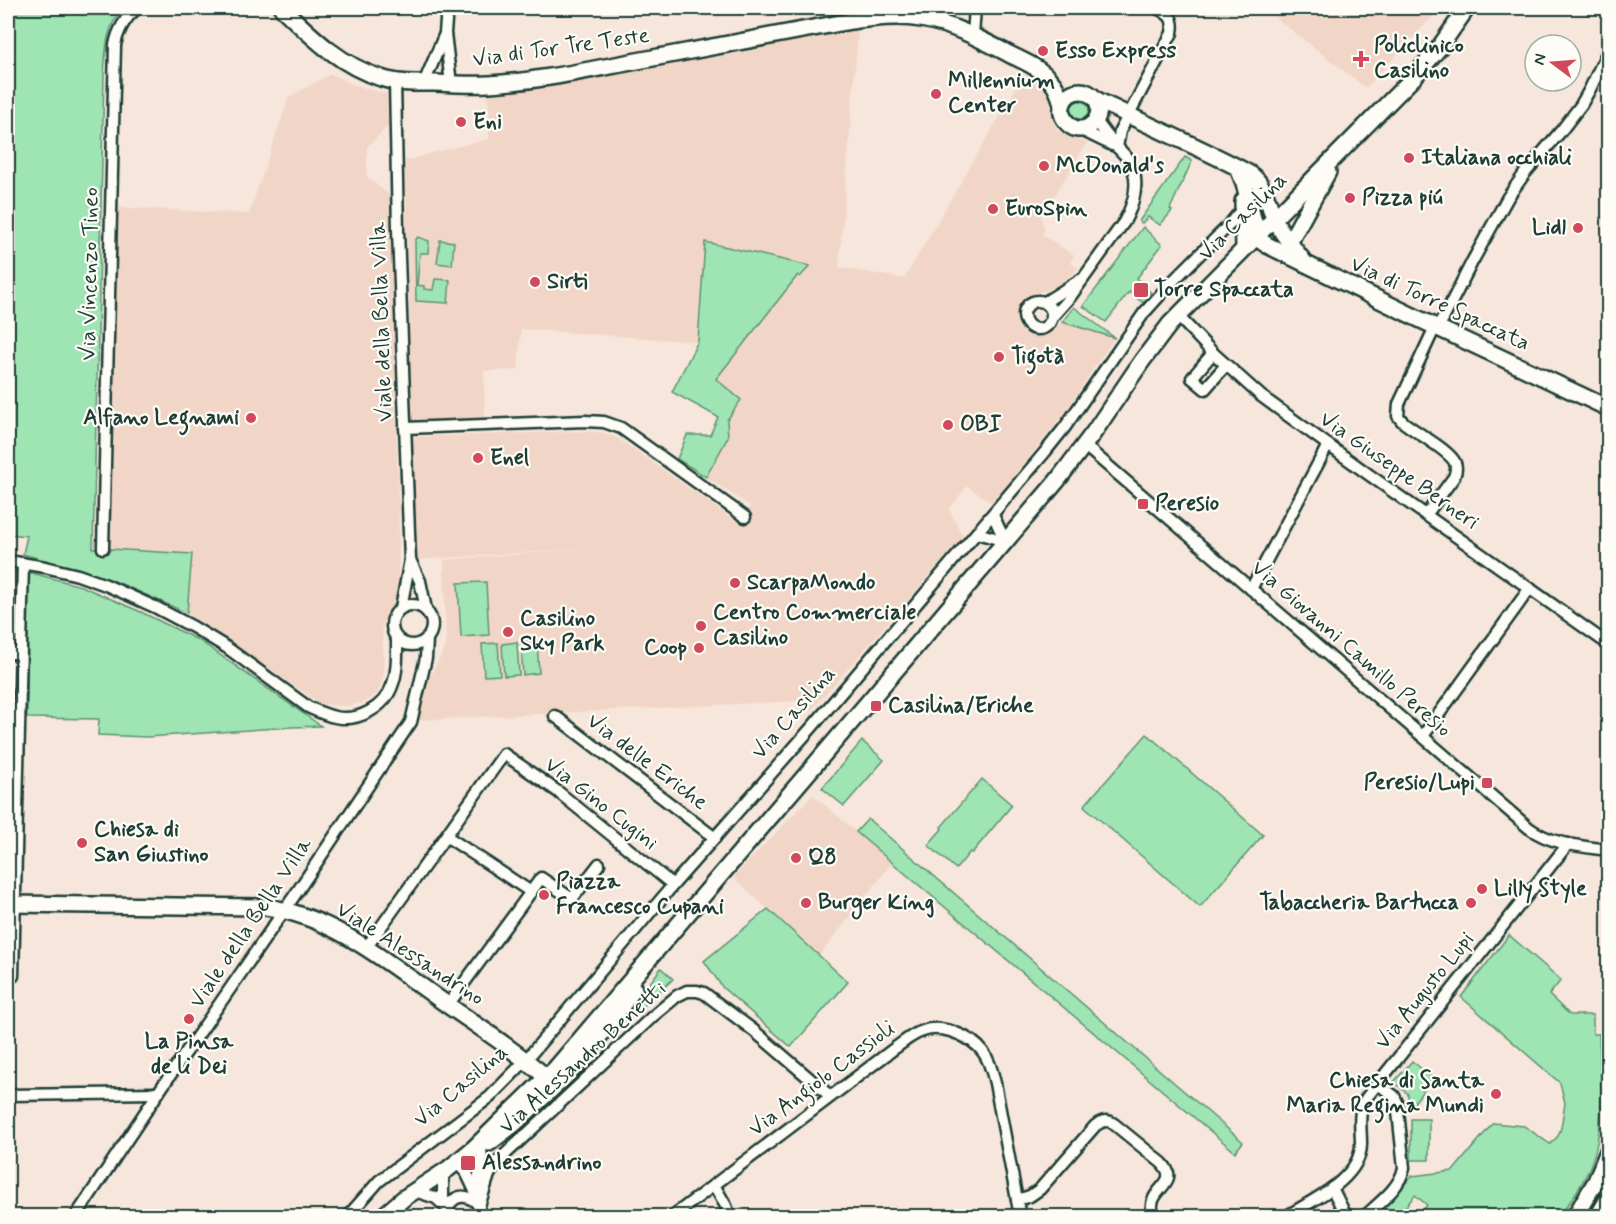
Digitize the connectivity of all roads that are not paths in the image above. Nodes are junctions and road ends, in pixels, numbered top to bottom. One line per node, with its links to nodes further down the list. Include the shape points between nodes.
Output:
1 (137, 8): 46 (street, Via Vincenzo Tineo, via 119,29 115,45)
2 (282, 8): 11 (street, Via di Tor Tre Teste, via 340,58 371,75)
3 (447, 8): 7 (street)
4 (975, 8): 8 (street)
5 (1157, 8): 17 (street, via 1171,19 1172,33)
6 (1467, 8): 21 (street, Via Casilina, via 1427,62)
7 (445, 33): 12 (street); 13 (street)
8 (973, 35): 10 (street, Via di Tor Tre Teste); 13 (street, Via di Tor Tre Teste, via 923,19 878,18 565,74 497,83)
9 (1608, 51): 34 (street, via 1581,105 1508,197 1443,319)
10 (1036, 68): 14 (street, Via di Tor Tre Teste, via 1055,75); 16 (street, Via di Tor Tre Teste, via 1055,86)
11 (395, 82): 12 (street, Via di Tor Tre Teste); 38 (street, Viale della Bella Villa)
12 (424, 83): 13 (street, Via di Tor Tre Teste)
13 (451, 84)
14 (1077, 92): 15 (street, Via di Tor Tre Teste, via 1086,92); 16 (street)
15 (1095, 99): 17 (street, Via di Tor Tre Teste); 18 (street, via 1099,107)
16 (1062, 105): 19 (street, Via di Tor Tre Teste, via 1065,120)
17 (1128, 115): 18 (street, Via di Tor Tre Teste); 20 (street); 22 (street, Via di Tor Tre Teste)
18 (1097, 119): 19 (street, Via di Tor Tre Teste, via 1089,127); 20 (street)
19 (1077, 129): 20 (street)
20 (1117, 147): 30 (street, via 1132,168 1136,185 1133,202 1124,222)
21 (1336, 156): 25 (street, Via Casilina); 27 (street, Via Casilina)
22 (1238, 168): 23 (street); 25 (street, Via di Tor Tre Teste, via 1259,182)
23 (1244, 183): 24 (street); 26 (street)
24 (1243, 208): 28 (street); 41 (street, Via Casilina, via 1144,313 1061,432)
25 (1274, 218): 26 (street, Via Casilina); 27 (street)
26 (1257, 234): 28 (street, Via Casilina); 29 (street, Via di Torre Spaccata, via 1267,245)
27 (1289, 243): 29 (street)
28 (1244, 248): 33 (street, Via Casilina)
29 (1307, 265): 34 (street, Via di Torre Spaccata)
30 (1084, 276): 31 (street); 32 (street)
31 (1045, 302): 32 (street); 32 (street, via 1029,304 1024,312 1026,324 1042,329 1050,325)
32 (1053, 316)
33 (1178, 316): 35 (street, Via Giuseppe Berneri); 40 (street, Via Casilina, via 1152,346)
34 (1435, 327): 37 (street, Via di Torre Spaccata); 42 (street, via 1398,411 1402,421 1449,454 1456,464 1454,477)
35 (1213, 353): 36 (street, Via Giuseppe Berneri); 36 (street, via 1192,378 1205,389)
36 (1227, 365): 39 (street, Via Giuseppe Berneri, via 1261,396)
37 (1608, 408)
38 (405, 428): 43 (street, via 604,422 621,428); 47 (street, Viale della Bella Villa)
39 (1328, 445): 42 (street, Via Giuseppe Berneri); 51 (street)
40 (1085, 446): 45 (street, Via Casilina); 51 (street, Via Giovanni Camillo Peresio)
41 (993, 515): 44 (street, Via Casilina); 45 (street)
42 (1426, 515): 50 (street, Via Giuseppe Berneri)
43 (745, 517)
44 (977, 533): 45 (street); 62 (street, Via Casilina)
45 (1005, 541): 71 (street, Via Casilina)
46 (103, 548)
47 (410, 560): 52 (street, Viale della Bella Villa); 53 (street, Viale della Bella Villa)
48 (8, 561): 49 (street, Viale della Bella Villa)
49 (23, 563): 54 (street, Viale della Bella Villa, via 78,575 157,608 226,647 308,706 337,718 373,710 387,697 396,669); 58 (street)
50 (1530, 588): 56 (street, Via Giuseppe Berneri); 60 (street)
51 (1251, 589): 60 (street, Via Giovanni Camillo Peresio)
52 (401, 608): 53 (street, via 414,604); 54 (street, Viale della Bella Villa, via 392,626)
53 (426, 609): 55 (street, Viale della Bella Villa, via 433,621)
54 (397, 639): 55 (street, via 411,645)
55 (428, 639): 69 (street, Viale della Bella Villa, via 411,722)
56 (1608, 644)
57 (8, 653): 58 (street)
58 (20, 653): 68 (street)
59 (555, 716): 62 (street, Via delle Eriche)
60 (1423, 736): 63 (street, Via Giovanni Camillo Peresio, via 1529,828)
61 (446, 836): 66 (street, Via Gino Cugini, via 504,754 557,791); 67 (street); 70 (street)
62 (715, 838): 66 (street, Via Casilina)
63 (1568, 844): 64 (street, Via Giovanni Camillo Peresio); 76 (street, Via Augusto Lupi)
64 (1608, 850)
65 (599, 864): 67 (street, via 572,899 541,878)
66 (673, 885): 74 (street, Via Casilina)
67 (531, 892): 73 (street)
68 (11, 904): 69 (street, Viale Alessandrino); 72 (street)
69 (284, 909): 70 (street, Viale Alessandrino, via 327,925); 77 (street, Viale della Bella Villa)
70 (366, 948): 73 (street, Viale Alessandrino)
71 (656, 949): 75 (street, Via Casilina); 80 (street, Via Casilina, via 621,1008 570,1072 500,1136 489,1143)
72 (13, 976)
73 (448, 1005): 74 (street, Viale Alessandrino)
74 (526, 1060): 75 (street, Viale Alessandrino); 92 (street, Via Casilina, via 490,1097 379,1181)
75 (546, 1077): 80 (street, Via Casilina)
76 (1377, 1083): 85 (street, Via Augusto Lupi, via 1361,1108 1357,1160); 100 (street, via 1397,1102 1404,1168 1397,1184)
77 (158, 1093): 78 (street); 91 (street, Viale della Bella Villa)
78 (8, 1095)
79 (830, 1096): 84 (street, Via Angiolo Cassioli); 88 (street, Via Angiolo Cassioli, via 922,1031 942,1029 968,1039 983,1051 992,1072); 89 (street, Via Alessandro Benetti, via 709,997 699,991 684,992 652,1017 497,1162)
80 (479, 1143): 82 (street, Via Casilina); 89 (street, via 482,1153)
81 (1608, 1151): 101 (street)
82 (457, 1162): 83 (street, Via Casilina); 89 (street)
83 (443, 1173): 86 (street, Via Casilina); 90 (street)
84 (714, 1185): 94 (street, Via Angiolo Cassioli); 95 (street)
85 (1332, 1188): 98 (street, Via Augusto Lupi); 99 (street)
86 (415, 1191): 90 (street, via 436,1198); 93 (street, Via Casilina)
87 (1608, 1199): 102 (street)
88 (1017, 1200): 96 (street, Via Angiolo Cassioli); 97 (street, via 1036,1193 1095,1126 1107,1121 1168,1170 1167,1181 1152,1202)
89 (478, 1204): 90 (street, via 460,1197)
90 (446, 1210)
91 (76, 1216)
92 (348, 1216)
93 (383, 1216)
94 (673, 1216)
95 (730, 1216)
96 (1020, 1216)
97 (1153, 1216)
98 (1287, 1216)
99 (1346, 1216)
100 (1365, 1216)
101 (1575, 1216)
102 (1598, 1216)

